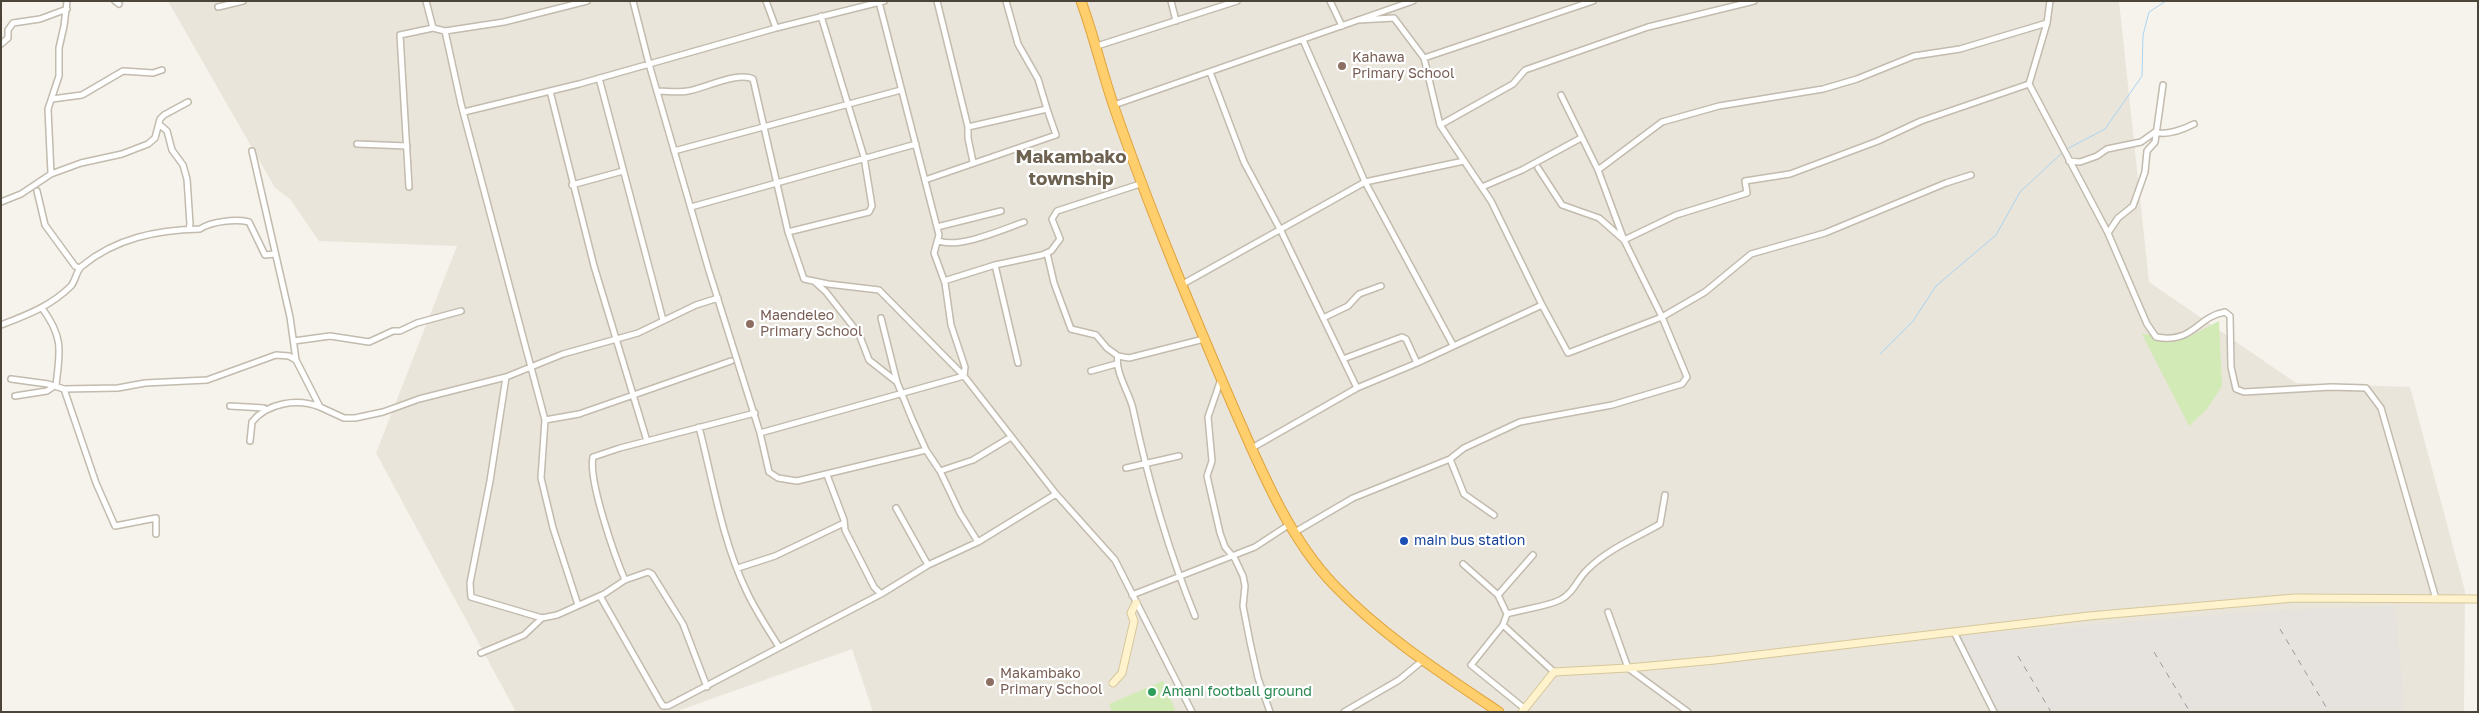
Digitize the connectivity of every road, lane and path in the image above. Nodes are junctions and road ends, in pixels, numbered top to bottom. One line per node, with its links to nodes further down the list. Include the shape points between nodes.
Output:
1 (67, 1): 21 (street)
2 (243, 1): 20 (street)
3 (426, 1): 27 (street)
4 (569, 1): 19 (street)
5 (587, 1): 19 (street)
6 (633, 1): 34 (street)
7 (766, 1): 28 (street)
8 (937, 1): 54 (street)
9 (1006, 1): 48 (street, via 1018,44 1038,79)
10 (1081, 1): 32 (highway)
11 (1171, 1): 24 (street)
12 (1237, 1): 24 (street)
13 (1330, 1): 26 (street)
14 (1413, 1): 23 (street)
15 (1593, 1): 33 (street)
16 (1754, 1): 52 (street, via 1648,27 1525,70 1512,84)
17 (2050, 1): 25 (street)
18 (882, 2): 22 (street); 40 (street)
19 (576, 4): 29 (street, via 504,22)
20 (218, 7)
21 (67, 9): 31 (street, via 40,19 13,23 8,30 8,38); 44 (street, via 59,48 59,76)
22 (822, 16): 28 (street); 46 (street)
23 (1358, 20): 26 (street); 33 (street, via 1394,18)
24 (1176, 22): 32 (street)
25 (2047, 23): 38 (street); 67 (street, via 1960,49 1914,56 1823,89 1719,106 1662,122)
26 (1342, 26): 30 (street)
27 (433, 28): 29 (street); 59 (street, via 400,35)
28 (776, 28): 34 (street)
29 (445, 31): 49 (street)
30 (1304, 40): 36 (street); 73 (street)
31 (1, 44)
32 (1097, 46): 47 (highway)
33 (1424, 58): 52 (street)
34 (649, 64): 37 (street); 42 (street)
35 (162, 70): 44 (street, via 153,73 123,71 82,95)
36 (1210, 72): 47 (street); 85 (street, via 1244,162)
37 (599, 78): 41 (street); 68 (street)
38 (2029, 84): 64 (street); 88 (street, via 1921,121 1790,174 1745,181 1747,192 1676,215)
39 (2164, 85): 55 (street)
40 (901, 90): 46 (street); 58 (street)
41 (550, 91): 49 (street); 75 (street)
42 (657, 91): 53 (street, via 687,91 732,78 751,78 755,82); 60 (street)
43 (1561, 95): 56 (street)
44 (52, 99): 69 (street, via 47,125)
45 (188, 102): 51 (street, via 164,114)
46 (848, 103): 53 (street); 62 (street)
47 (1114, 105): 74 (highway)
48 (1047, 108): 54 (street); 65 (street, via 1056,135)
49 (464, 112): 118 (street)
50 (2194, 124): 55 (street, via 2184,130)
51 (160, 125): 69 (street, via 155,138 135,150); 84 (street, via 167,131 172,150 183,165 187,179)
52 (1440, 125): 63 (street)
53 (765, 126): 60 (street); 72 (street)
54 (968, 127): 65 (street)
55 (2155, 132): 64 (street, via 2141,142 2107,149 2080,162); 87 (street, via 2155,142 2147,151 2133,206 2118,218)
56 (1581, 138): 67 (street); 77 (street, via 1522,170)
57 (357, 144): 59 (street)
58 (916, 144): 62 (street); 71 (street)
59 (407, 146): 76 (street)
60 (674, 151): 80 (street)
61 (252, 152): 91 (street)
62 (864, 157): 72 (street); 86 (street, via 871,211)
63 (1464, 161): 73 (street); 77 (street)
64 (2069, 161): 87 (street)
65 (973, 162): 71 (street)
66 (1538, 168): 88 (street, via 1562,205 1599,218)
67 (1598, 170): 88 (street)
68 (623, 171): 75 (street); 105 (street)
69 (51, 174): 79 (street, via 21,194)
70 (1971, 175): 102 (street, via 1824,233 1751,254 1704,292)
71 (925, 180): 83 (street)
72 (778, 182): 80 (street); 86 (street)
73 (1365, 182): 85 (street); 110 (street)
74 (1143, 183): 90 (street, via 1057,211 1052,219 1060,239); 96 (highway)
75 (572, 185): 108 (street)
76 (409, 187)
77 (1482, 187): 99 (street)
78 (37, 191): 93 (street, via 46,225)
79 (1, 202)
80 (690, 207): 98 (street)
81 (1001, 211): 83 (street)
82 (1024, 222): 89 (street, via 969,240 949,244)
83 (937, 227): 89 (street)
84 (188, 229): 91 (street, via 237,219 249,222 265,255); 93 (street, via 140,236 109,249)
85 (1281, 230): 96 (street); 104 (street)
86 (788, 232): 94 (street, via 804,279)
87 (2108, 233): 168 (street, via 2147,324 2156,337 2176,339 2218,313 2226,312 2230,316 2231,367 2236,389 2244,392 2360,386 2370,392 2381,408)
88 (1624, 240): 102 (street)
89 (939, 241): 95 (street, via 934,253)
90 (1047, 253): 92 (street); 111 (street, via 1071,329 1096,335)
91 (275, 254): 109 (street)
92 (995, 265): 95 (street); 115 (street)
93 (79, 268): 100 (street, via 70,286)
94 (814, 281): 120 (street, via 880,290); 124 (street, via 859,334 869,360)
95 (944, 281): 120 (street, via 951,325 965,367)
96 (1181, 286): 107 (highway)
97 (1381, 286): 104 (street, via 1358,294 1348,306)
98 (718, 298): 105 (street); 134 (street)
99 (1542, 305): 102 (street, via 1568,353); 110 (street)
100 (42, 308): 106 (street); 125 (street, via 59,342)
101 (461, 311): 109 (street, via 393,331 369,342 330,336)
102 (1662, 317): 144 (street, via 1687,375 1685,382 1612,404 1520,422 1464,448)
103 (881, 318): 124 (street)
104 (1323, 318): 113 (street)
105 (663, 320): 108 (street)
106 (1, 325)
107 (1204, 339): 111 (street, via 1129,358); 123 (highway)
108 (615, 340): 118 (street, via 563,354); 130 (street)
109 (294, 341): 112 (street)
110 (1453, 345): 116 (street)
111 (1118, 356): 117 (street)
112 (296, 360): 127 (street, via 276,355 208,380); 132 (street)
113 (1343, 360): 116 (street, via 1402,337); 126 (street)
114 (731, 361): 130 (street)
115 (1018, 363)
116 (1417, 363): 126 (street)
117 (1116, 364): 119 (street); 145 (street, via 1133,409)
118 (531, 367): 121 (street); 135 (street)
119 (1091, 371)
120 (964, 376): 128 (street); 138 (street)
121 (506, 377): 132 (street, via 355,418 344,418); 175 (street, via 470,592 471,597)
122 (10, 379): 125 (street)
123 (1222, 379): 141 (highway); 158 (street, via 1208,418 1212,461 1208,476 1220,533)
124 (897, 382): 128 (street)
125 (56, 385): 127 (street); 129 (street, via 48,391)
126 (1357, 388): 141 (street)
127 (64, 389): 155 (street, via 108,515 115,526 156,518)
128 (903, 394): 137 (street); 142 (street)
129 (15, 396)
130 (633, 396): 135 (street, via 579,414); 140 (street)
131 (230, 406): 133 (street)
132 (320, 407): 133 (street, via 306,402)
133 (267, 408): 139 (street, via 252,422)
134 (756, 413): 136 (street); 137 (street)
135 (545, 420): 171 (street, via 541,478 552,528)
136 (699, 427): 140 (street); 161 (street, via 728,542)
137 (760, 433): 148 (street, via 769,472 778,478 797,481)
138 (1011, 436): 147 (street, via 973,460); 149 (street)
139 (250, 441)
140 (646, 441): 163 (street, via 593,457 592,461 611,545)
141 (1252, 448): 154 (highway)
142 (926, 450): 147 (street); 148 (street)
143 (1178, 456): 145 (street)
144 (1450, 459): 152 (street, via 1464,494); 154 (street, via 1353,498)
145 (1147, 464): 146 (street); 162 (street)
146 (1126, 468)
147 (940, 471): 156 (street)
148 (827, 475): 153 (street)
149 (1056, 494): 156 (street); 165 (street, via 1115,560)
150 (1665, 495): 173 (street, via 1660,524 1614,548 1586,570 1574,589 1560,600)
151 (896, 508): 160 (street)
152 (1494, 515)
153 (844, 523): 161 (street, via 775,556); 164 (street, via 874,587)
154 (1292, 528): 158 (street); 180 (highway, via 1333,584)
155 (156, 534)
156 (978, 542): 160 (street)
157 (1533, 554): 166 (street)
158 (1233, 557): 162 (street); 187 (street, via 1245,586 1242,606 1258,678)
159 (1463, 564): 166 (street)
160 (928, 565): 164 (street)
161 (738, 568): 178 (street, via 746,590)
162 (1180, 576): 165 (street); 174 (street)
163 (625, 580): 167 (street); 184 (street, via 644,572 652,574 683,624)
164 (881, 594): 178 (street)
165 (1132, 595): 170 (street)
166 (1498, 595): 173 (street)
167 (600, 596): 171 (street); 184 (street, via 663,706)
168 (2436, 599): 169 (street); 177 (street, via 2294,598)
169 (2478, 599)
170 (1136, 603): 183 (street, via 1130,612 1134,621 1122,674); 186 (street)
171 (578, 605): 175 (street)
172 (1608, 612): 181 (street)
173 (1507, 614): 176 (street)
174 (1196, 616)
175 (542, 618): 179 (street, via 524,635)
176 (1503, 625): 182 (street); 185 (street, via 1471,665)
177 (1954, 632): 181 (street); 191 (street)
178 (779, 647): 184 (street)
179 (481, 653)
180 (1422, 661): 188 (street, via 1399,680); 189 (highway)
181 (1628, 668): 182 (street); 190 (street)
182 (1554, 672): 185 (street)
183 (1113, 683)
184 (707, 687)
185 (1524, 710)
186 (1192, 712)
187 (1270, 712)
188 (1344, 712)
189 (1499, 712)
190 (1688, 712)
191 (1994, 712)

